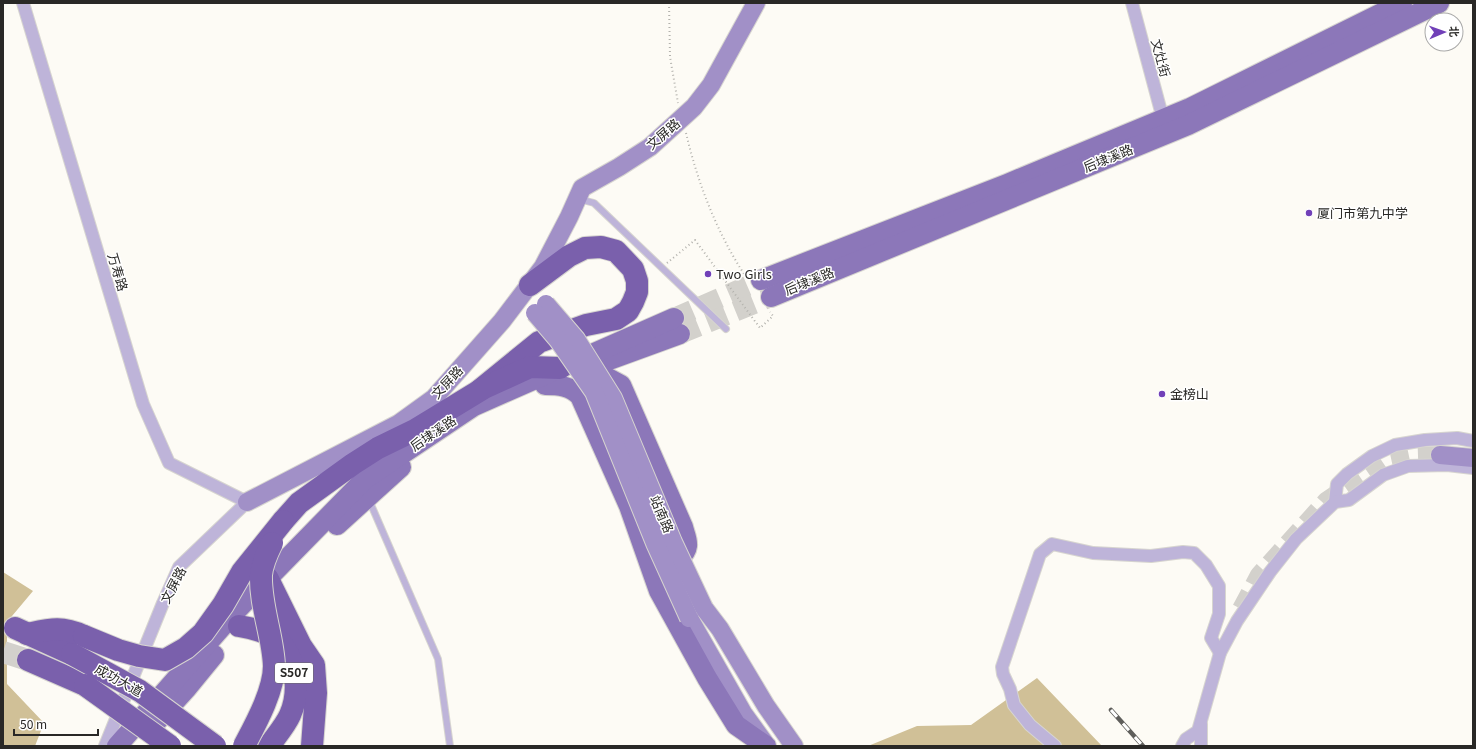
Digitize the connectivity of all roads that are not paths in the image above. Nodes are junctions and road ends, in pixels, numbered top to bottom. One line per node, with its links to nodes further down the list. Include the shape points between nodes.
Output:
1 (23, 3): 22 (street, 万寿路, via 143,404 169,463)
2 (756, 3): 7 (main road, 文屏路, via 711,85 694,107 650,147 582,188)
3 (1132, 3): 6 (street, 文灶街)
4 (1402, 3): 6 (main road, 后埭溪路)
5 (1439, 3): 10 (main road, 后埭溪路, via 1188,125)
6 (1163, 119): 8 (main road, 后埭溪路, via 1008,184)
7 (577, 199): 9 (main road, 文屏路, via 543,267); 12 (lane, via 594,203)
8 (754, 280)
9 (525, 291): 11 (main road, 站南路); 16 (highway, via 548,270 585,248 601,247 616,251 634,269 637,281 637,292 628,311 616,319 539,342); 22 (main road, 文屏路, via 434,398 398,424)
10 (770, 303)
11 (540, 308): 14 (main road, 站南路, bridge, via 576,338); 42 (main road, 站南路, bridge, via 558,340 594,392 688,618)
12 (726, 329)
13 (560, 368): 15 (main road, 后埭溪路, via 677,326); 16 (highway, via 530,367); 26 (main road, 后埭溪路, via 474,406 365,479)
14 (597, 372): 25 (main road, via 621,385 683,527 687,545 685,552 678,559 661,562 654,559); 43 (main road, 站南路, bridge, via 613,398 673,542 704,608)
15 (545, 385): 21 (main road, via 503,403 405,463); 25 (main road, via 574,390 580,396 629,506)
16 (480, 390): 24 (highway, via 353,464 299,503)
17 (1473, 441): 23 (street, via 1457,438 1396,445 1372,456 1347,474 1337,484)
18 (1440, 455): 19 (main road)
19 (1473, 458)
20 (1473, 468): 23 (street, via 1447,465 1408,466 1383,475 1349,500)
21 (368, 497): 26 (main road); 41 (lane, via 438,659)
22 (247, 502): 32 (street, 文屏路, via 179,567)
23 (1335, 502): 29 (street, via 1296,539 1270,572 1237,621)
24 (283, 521): 36 (highway, 成功大道, bridge, via 242,572 203,633 186,648 165,660 118,650 71,630 57,628 21,631 72,654 140,691); 37 (highway, bridge, via 261,574 274,667 263,709)
25 (639, 536): 42 (main road, via 658,591 736,725)
26 (270, 583): 27 (main road); 28 (highway)
27 (237, 619): 33 (main road); 34 (main road, via 187,688); 38 (highway, S507, via 280,642 293,664 296,692 290,715)
28 (301, 646): 39 (highway, via 302,684 296,715); 40 (highway, S507, via 314,665 316,693)
29 (1220, 653): 31 (street); 44 (street, via 1211,638 1219,614 1219,586 1206,565 1194,553 1151,556 1093,553 1052,544 1040,554 1002,667 1014,705 1030,725)
30 (28, 660): 35 (highway, 成功大道, bridge, via 85,685)
31 (1201, 724): 45 (street, via 1198,731 1186,739); 46 (street)
32 (105, 746)
33 (117, 746)
34 (134, 746)
35 (170, 746)
36 (215, 746)
37 (244, 746)
38 (269, 746)
39 (277, 746)
40 (312, 746)
41 (450, 746)
42 (766, 746)
43 (794, 746)
44 (1055, 746)
45 (1182, 746)
46 (1200, 746)

